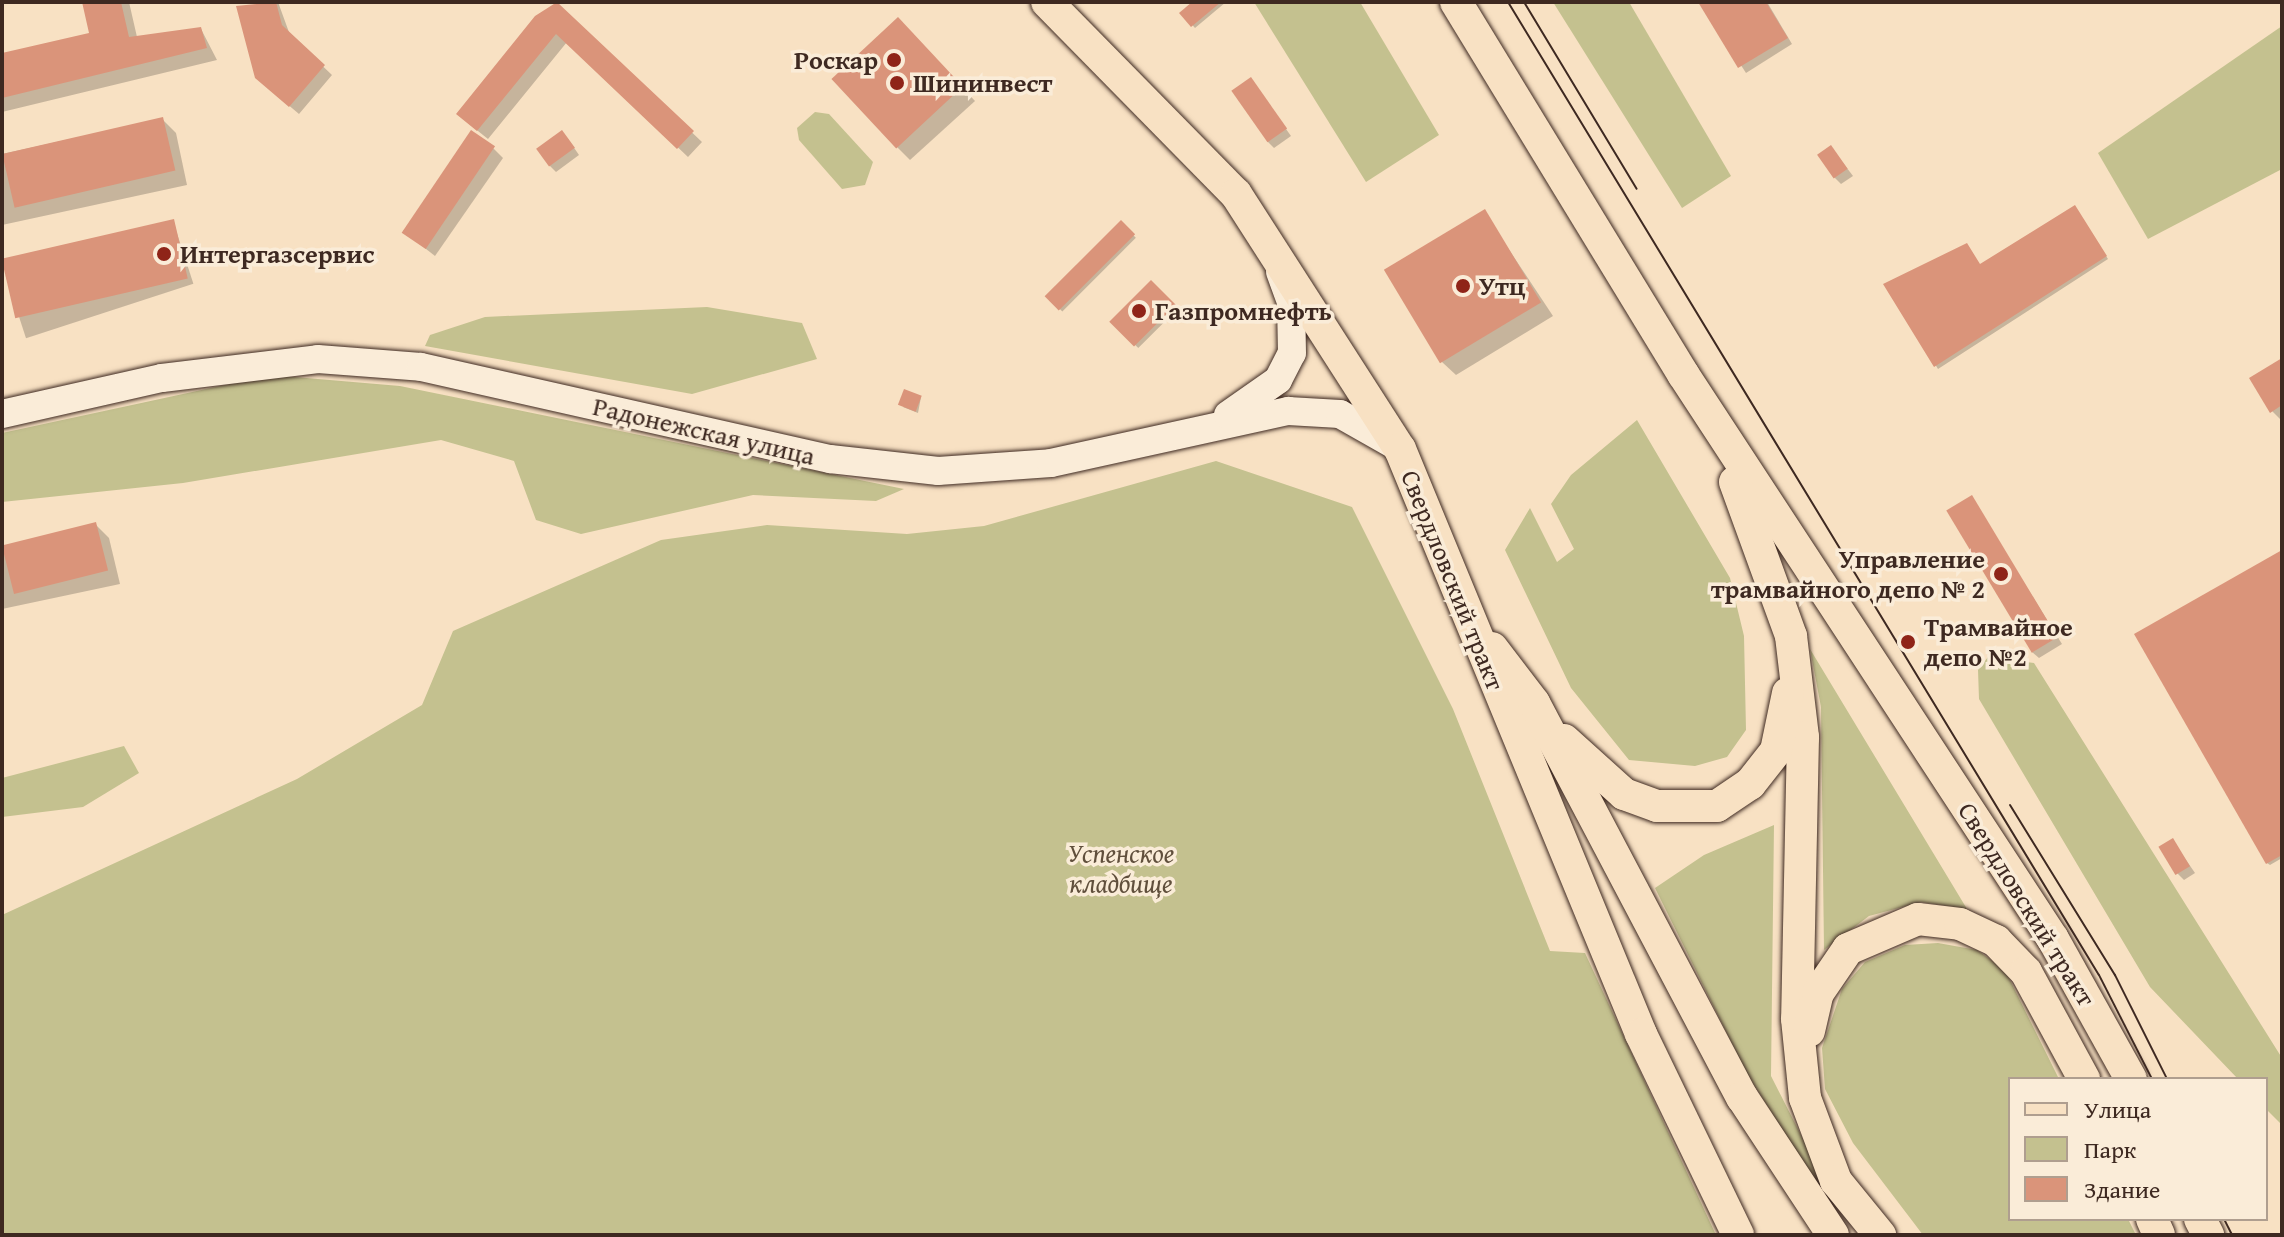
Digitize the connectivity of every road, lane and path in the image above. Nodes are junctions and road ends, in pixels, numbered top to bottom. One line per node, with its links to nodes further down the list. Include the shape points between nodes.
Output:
1 (1047, 2): 3 (main road, Свердловский тракт, via 1236,194)
2 (1456, 2): 4 (main road, Свердловский тракт)
3 (1266, 235): 6 (street, via 1291,302 1292,353 1278,380); 7 (main road, Свердловский тракт)
4 (1683, 374): 9 (main road, via 1748,509); 12 (main road, Свердловский тракт, via 2053,939)
5 (2, 414): 6 (street, Радонежская улица, via 162,378 318,359 421,367 830,459 938,471 1051,463)
6 (1217, 422): 7 (street, Радонежская улица, via 1288,411 1340,414)
7 (1400, 449): 8 (main road, Свердловский тракт)
8 (1463, 611): 10 (main road); 14 (main road, Свердловский тракт, via 1641,1034)
9 (1791, 636): 10 (main road, Свердловский тракт, via 1788,706 1776,751 1750,784 1717,806 1657,806 1624,794 1578,758); 13 (main road, via 1803,737 1797,1019)
10 (1534, 703): 15 (main road, via 1742,1097)
11 (2083, 1077): 13 (main road, via 2051,1010 1996,941 1960,924 1918,919 1848,949 1818,993)
12 (2130, 1077)
13 (1805, 1098): 16 (main road, via 1836,1181)
14 (1738, 1235)
15 (1833, 1235)
16 (1880, 1235)

